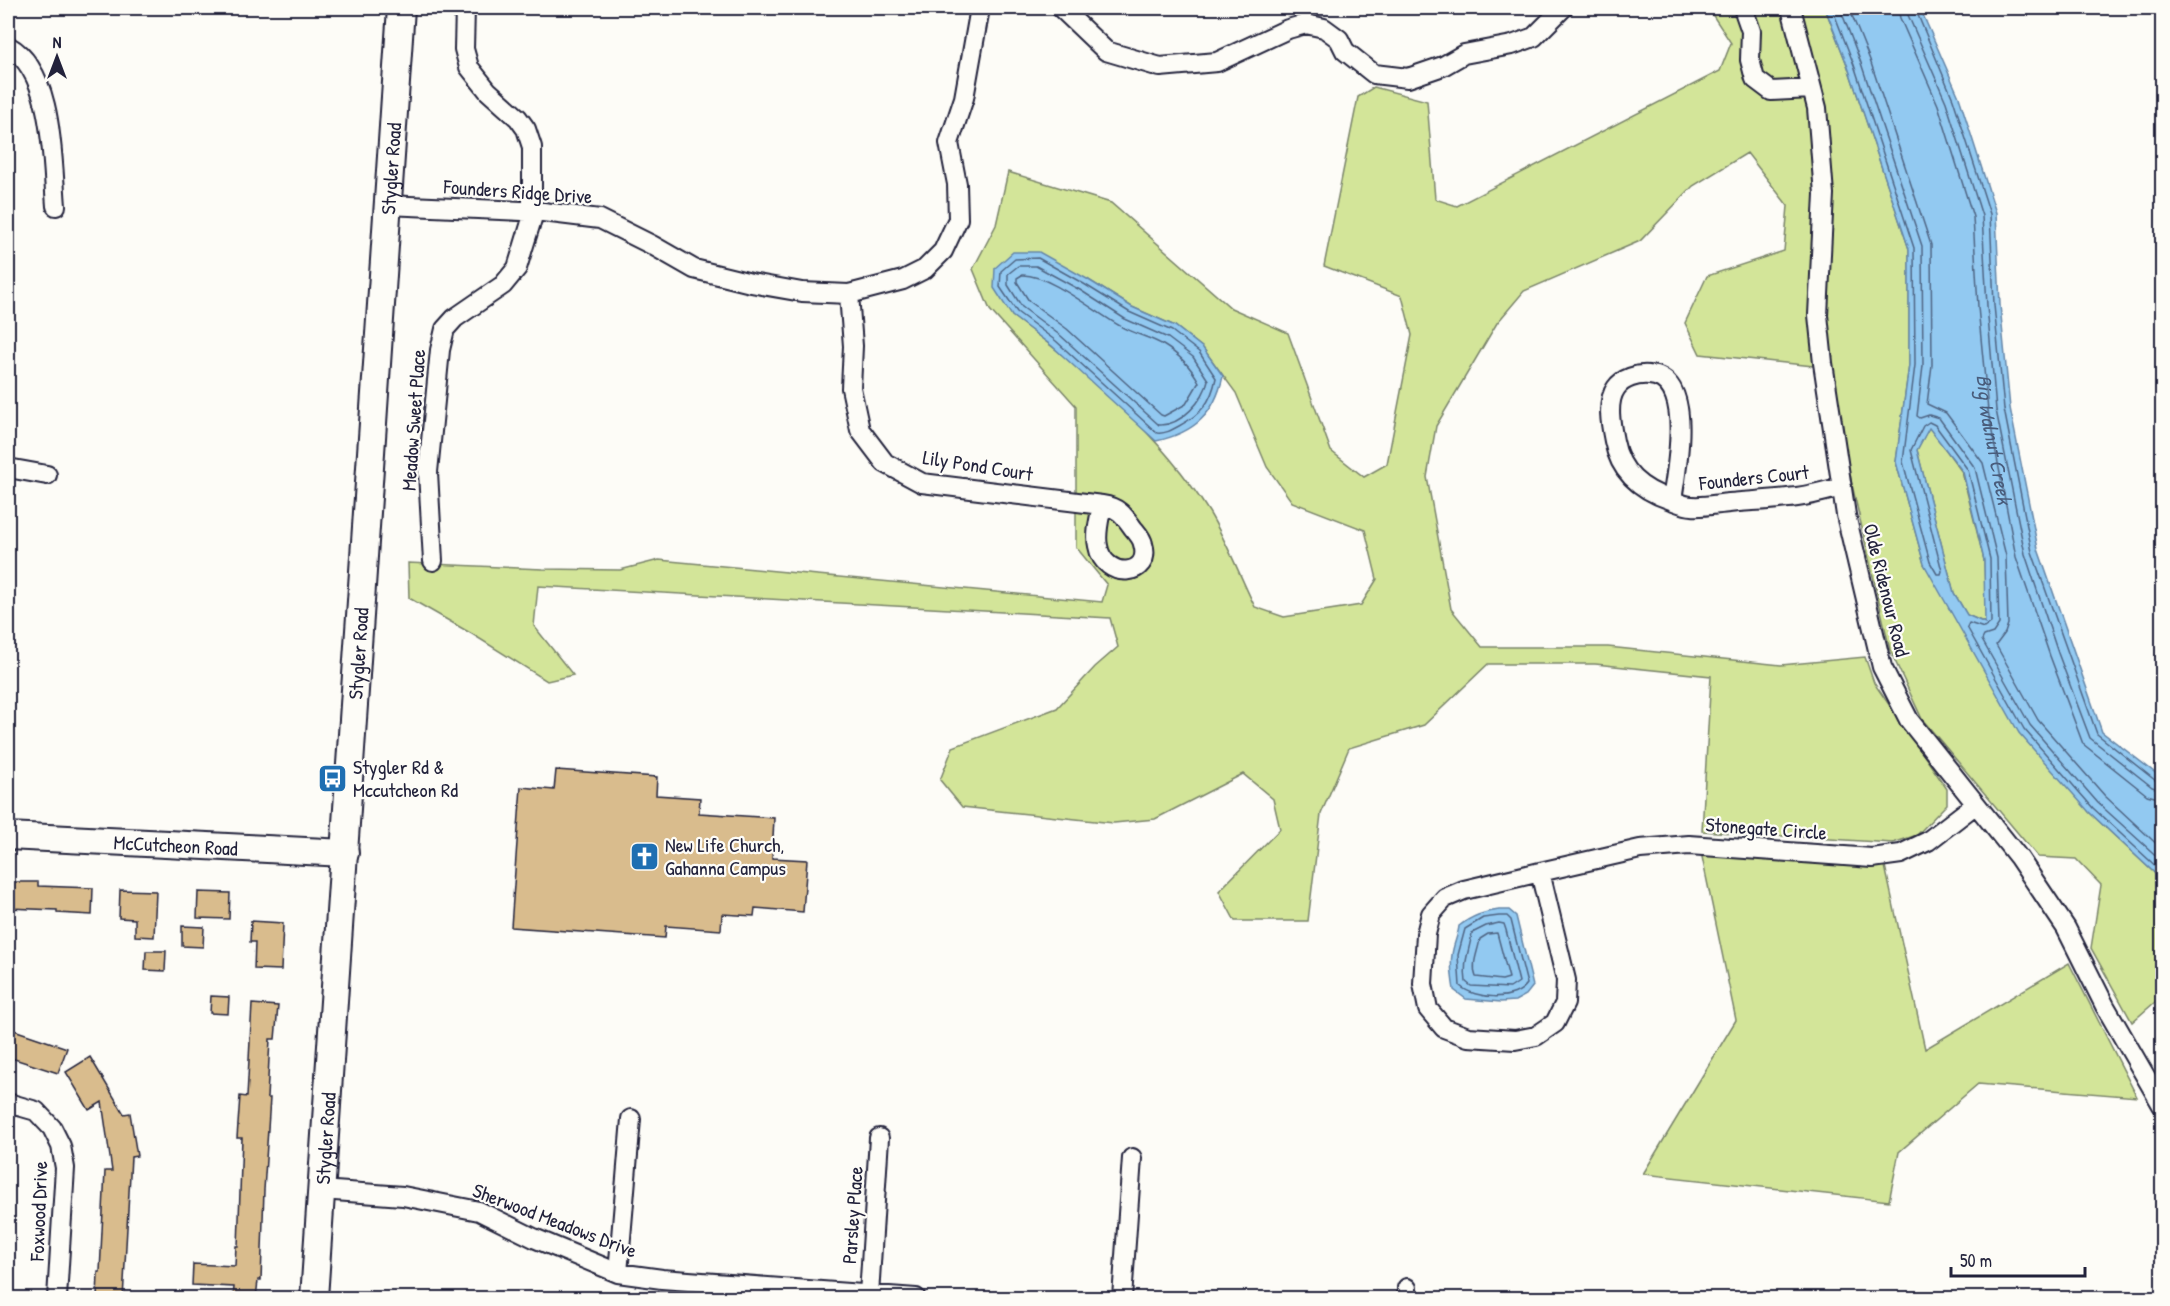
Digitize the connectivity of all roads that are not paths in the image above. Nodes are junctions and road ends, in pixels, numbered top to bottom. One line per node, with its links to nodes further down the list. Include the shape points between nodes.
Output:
1 (401, 8): 10 (main road, Stygler Road)
2 (465, 8): 12 (street, Meadow Sweet Place, via 464,49 469,67 518,118 532,147)
3 (980, 8): 13 (street, Founders Ridge Drive, via 964,98 949,143 957,184 958,219 943,251 925,269 903,280)
4 (1061, 8): 5 (street, via 1106,51 1160,68 1217,62 1306,24 1324,28 1339,39 1345,51 1374,74 1408,78 1464,54 1534,37)
5 (1563, 8)
6 (1743, 8): 9 (street, via 1751,31 1750,60 1755,79 1771,91)
7 (1791, 8): 9 (street, Olde Ridenour Road)
8 (8, 46): 11 (street, via 33,69 48,117)
9 (1812, 90): 16 (street, Olde Ridenour Road, via 1824,194 1818,315)
10 (387, 205): 12 (street, Founders Ridge Drive); 22 (main road, Stygler Road)
11 (56, 206)
12 (532, 212): 13 (street, Founders Ridge Drive, via 600,219 694,269 802,292); 19 (street, Meadow Sweet Place, via 517,268 503,285 445,329 428,472)
13 (849, 294): 18 (street, Lily Pond Court, via 851,388 860,430 885,463 922,483)
14 (8, 468): 15 (street)
15 (47, 475)
16 (1841, 487): 17 (street, Founders Court, via 1797,497 1692,506); 20 (street, Olde Ridenour Road, via 1882,668 1909,720)
17 (1672, 500): 17 (street, Founders Court, via 1680,427 1678,407 1666,382 1650,375 1634,376 1616,387 1613,395 1610,418 1614,444 1625,468 1642,487)
18 (1101, 505)
19 (433, 561)
20 (1976, 804): 23 (street, Stonegate Circle, via 1928,841 1901,854 1872,858 1689,845 1640,849); 25 (street, Olde Ridenour Road, via 2019,858 2066,928 2105,1006)
21 (8, 836): 22 (main road, McCutcheon Road)
22 (345, 853): 29 (main road, Stygler Road)
23 (1540, 872): 23 (street, Stonegate Circle, via 1566,980 1565,1003 1554,1023 1536,1036 1515,1040 1468,1037 1444,1028 1428,1009 1423,984 1431,914 1445,898 1464,890)
24 (8, 1103): 32 (street, Foxwood Drive, via 36,1110 61,1146 66,1168)
25 (2163, 1105)
26 (631, 1119): 30 (street)
27 (879, 1138): 31 (street, Parsley Place)
28 (1132, 1158): 35 (street)
29 (321, 1190): 30 (street, Sherwood Meadows Drive, via 403,1196 479,1211); 33 (main road, Stygler Road)
30 (618, 1273): 31 (street, Sherwood Meadows Drive)
31 (869, 1295): 34 (street, Sherwood Meadows Drive)
32 (57, 1299)
33 (314, 1299)
34 (916, 1299)
35 (1122, 1299)

